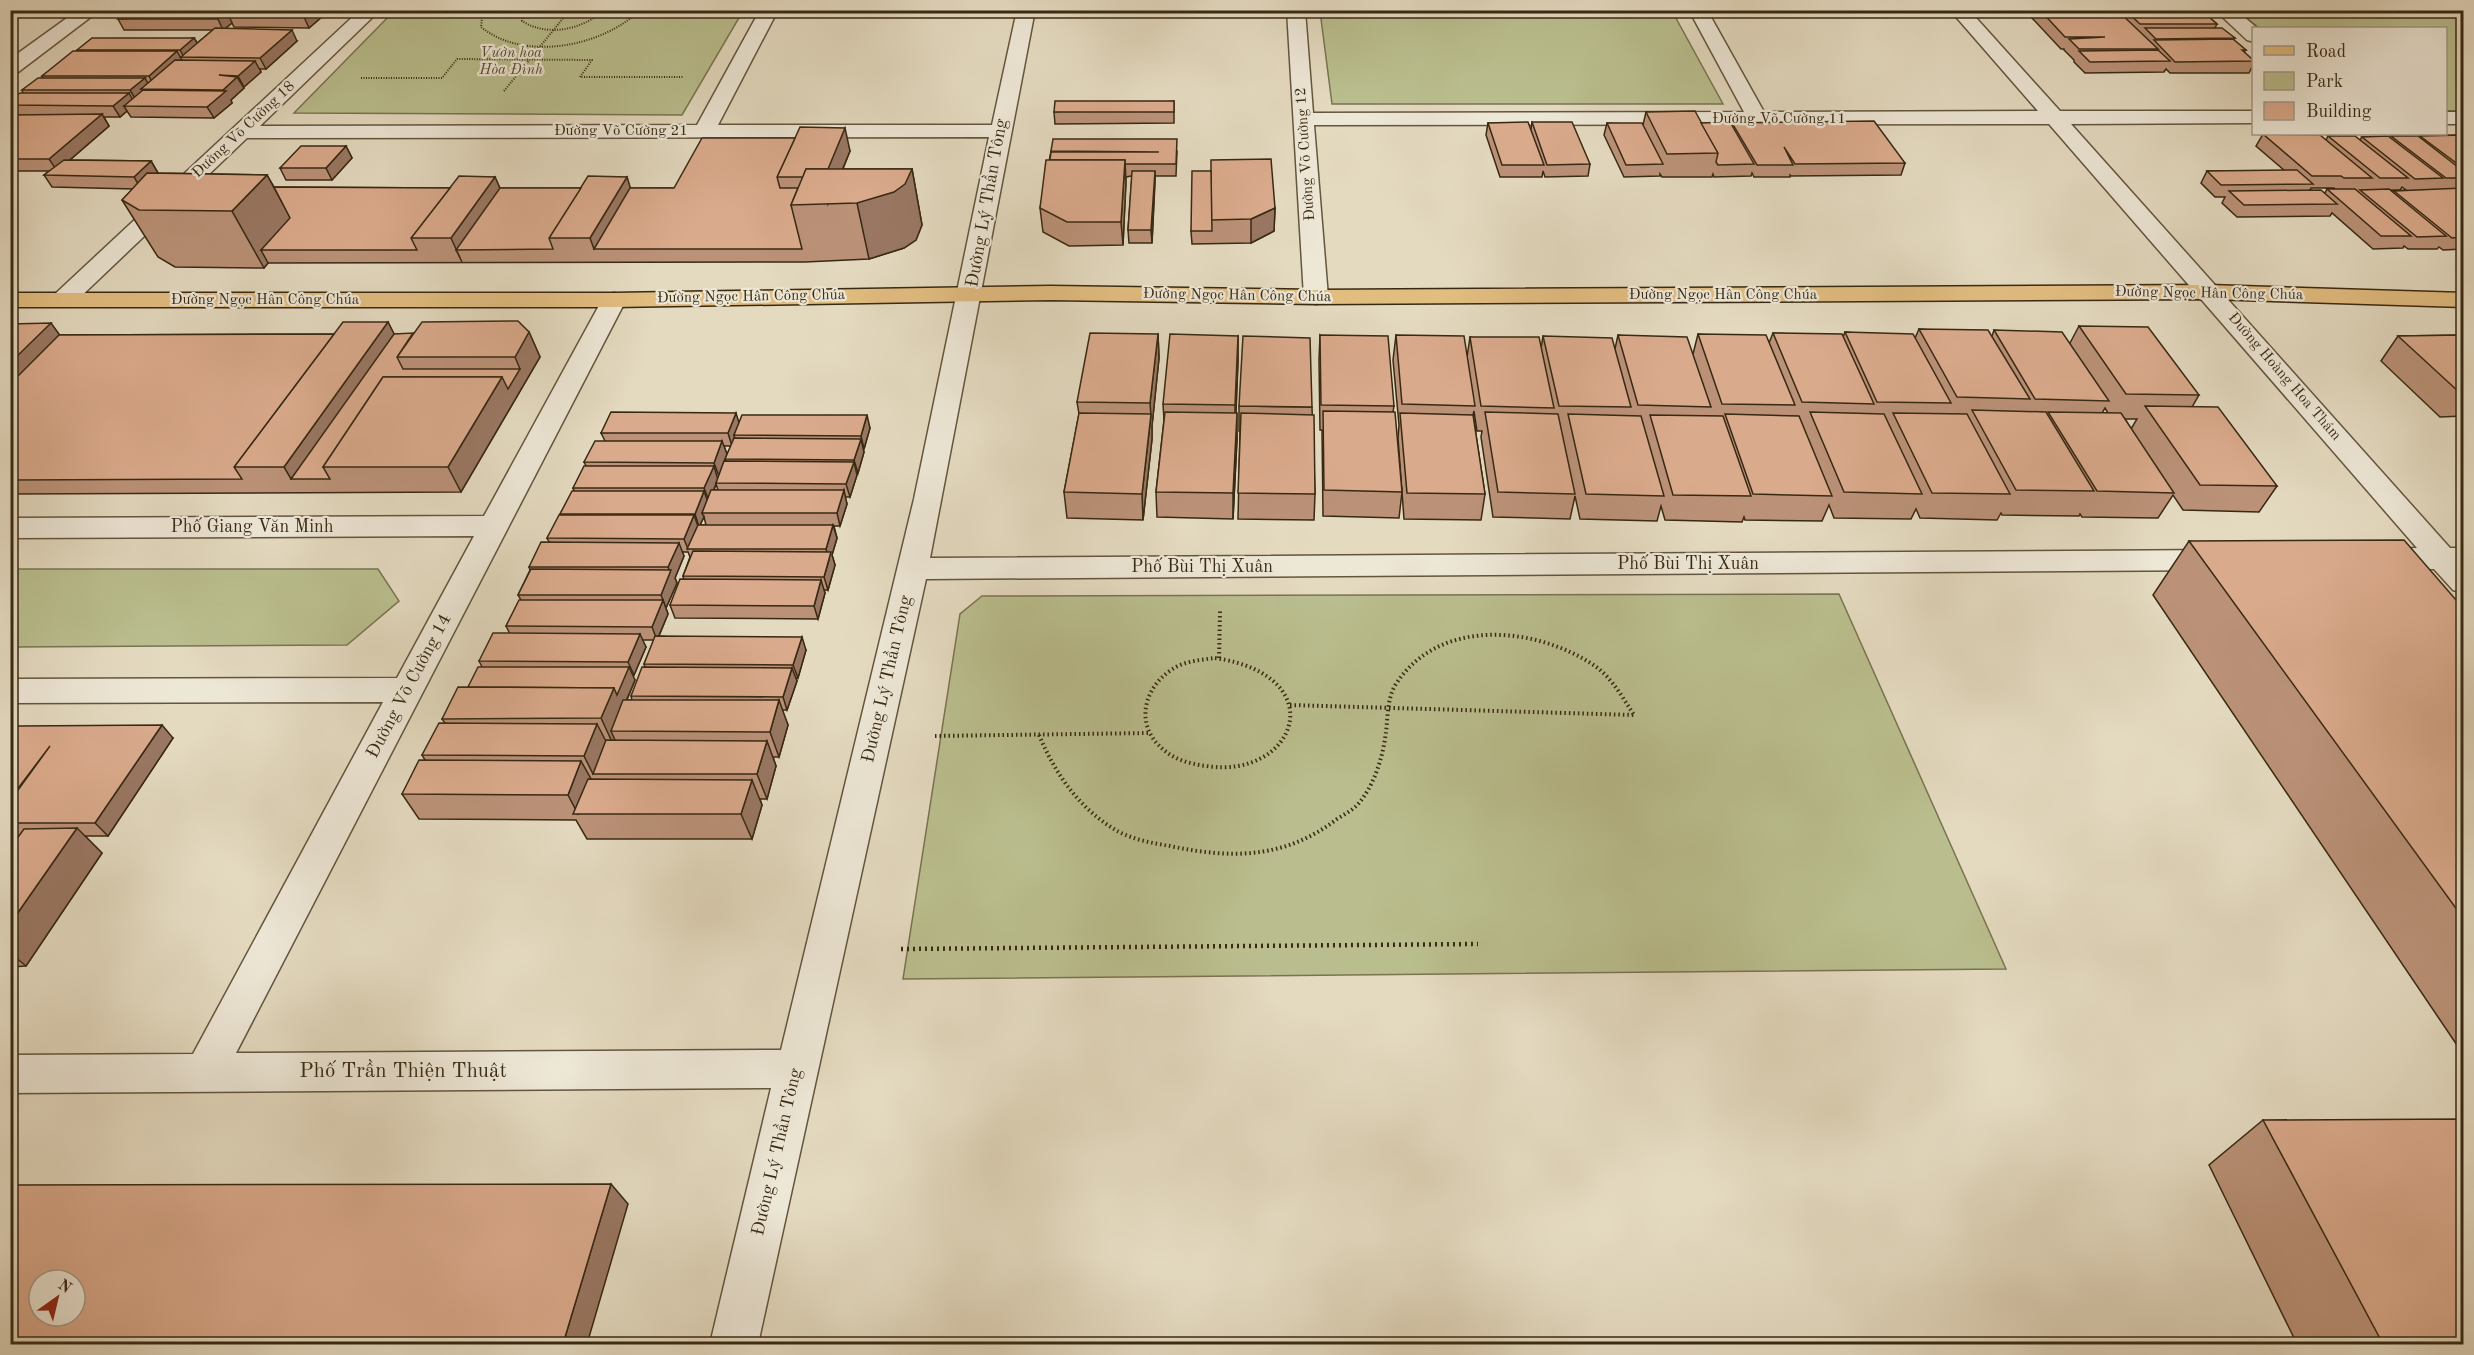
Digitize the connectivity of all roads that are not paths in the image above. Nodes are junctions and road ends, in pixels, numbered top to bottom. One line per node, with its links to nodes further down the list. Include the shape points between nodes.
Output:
1 (91, 10): 10 (street)
2 (371, 10): 19 (street, Đường Võ Cường 18)
3 (769, 10): 17 (street)
4 (1026, 10): 18 (street, Đường Lý Thần Tông)
5 (1296, 10): 15 (street, Đường Võ Cường 12)
6 (1698, 10): 16 (street)
7 (1959, 10): 11 (street, Đường Hoàng Hoa Thám)
8 (2224, 10): 9 (street)
9 (2252, 35)
10 (10, 69)
11 (2054, 117): 12 (street, Đường Võ Cường 11); 16 (street, Đường Võ Cường 11); 20 (street, Đường Hoàng Hoa Thám)
12 (2252, 117)
13 (2447, 118): 14 (street)
14 (2463, 118)
15 (1304, 119): 16 (street, Đường Võ Cường 11); 22 (street, Đường Võ Cường 12)
16 (1758, 119)
17 (704, 131): 18 (street, Đường Võ Cường 21); 19 (street, Đường Võ Cường 21)
18 (999, 131): 21 (street, Đường Lý Thần Tông)
19 (243, 132): 23 (street, Đường Võ Cường 18)
20 (2209, 292): 22 (main road, Đường Ngọc Hân Công Chúa); 26 (main road, Đường Ngọc Hân Công Chúa); 29 (street, Đường Hoàng Hoa Thám)
21 (970, 294): 22 (main road, Đường Ngọc Hân Công Chúa); 25 (main road, Đường Ngọc Hân Công Chúa); 32 (street, Đường Lý Thần Tông)
22 (1316, 297)
23 (64, 299): 24 (main road, Đường Ngọc Hân Công Chúa); 25 (main road, Đường Ngọc Hân Công Chúa)
24 (10, 300)
25 (614, 300): 27 (street, Đường Võ Cường 14)
26 (2463, 300)
27 (493, 526): 28 (street, Phố Giang Văn Minh); 34 (street, Đường Võ Cường 14)
28 (10, 528)
29 (2452, 558): 30 (street); 33 (street, Đường Hoàng Hoa Thám)
30 (2347, 559)
31 (2252, 560): 32 (street, Phố Bùi Thị Xuân)
32 (913, 569): 36 (street, Đường Lý Thần Tông)
33 (2463, 583)
34 (408, 690): 35 (street); 37 (street, Đường Võ Cường 14)
35 (10, 691)
36 (795, 1069): 37 (street, Phố Trần Thiện Thuật); 39 (street, Đường Lý Thần Tông)
37 (205, 1072): 38 (street, Phố Trần Thiện Thuật)
38 (10, 1074)
39 (734, 1344)

